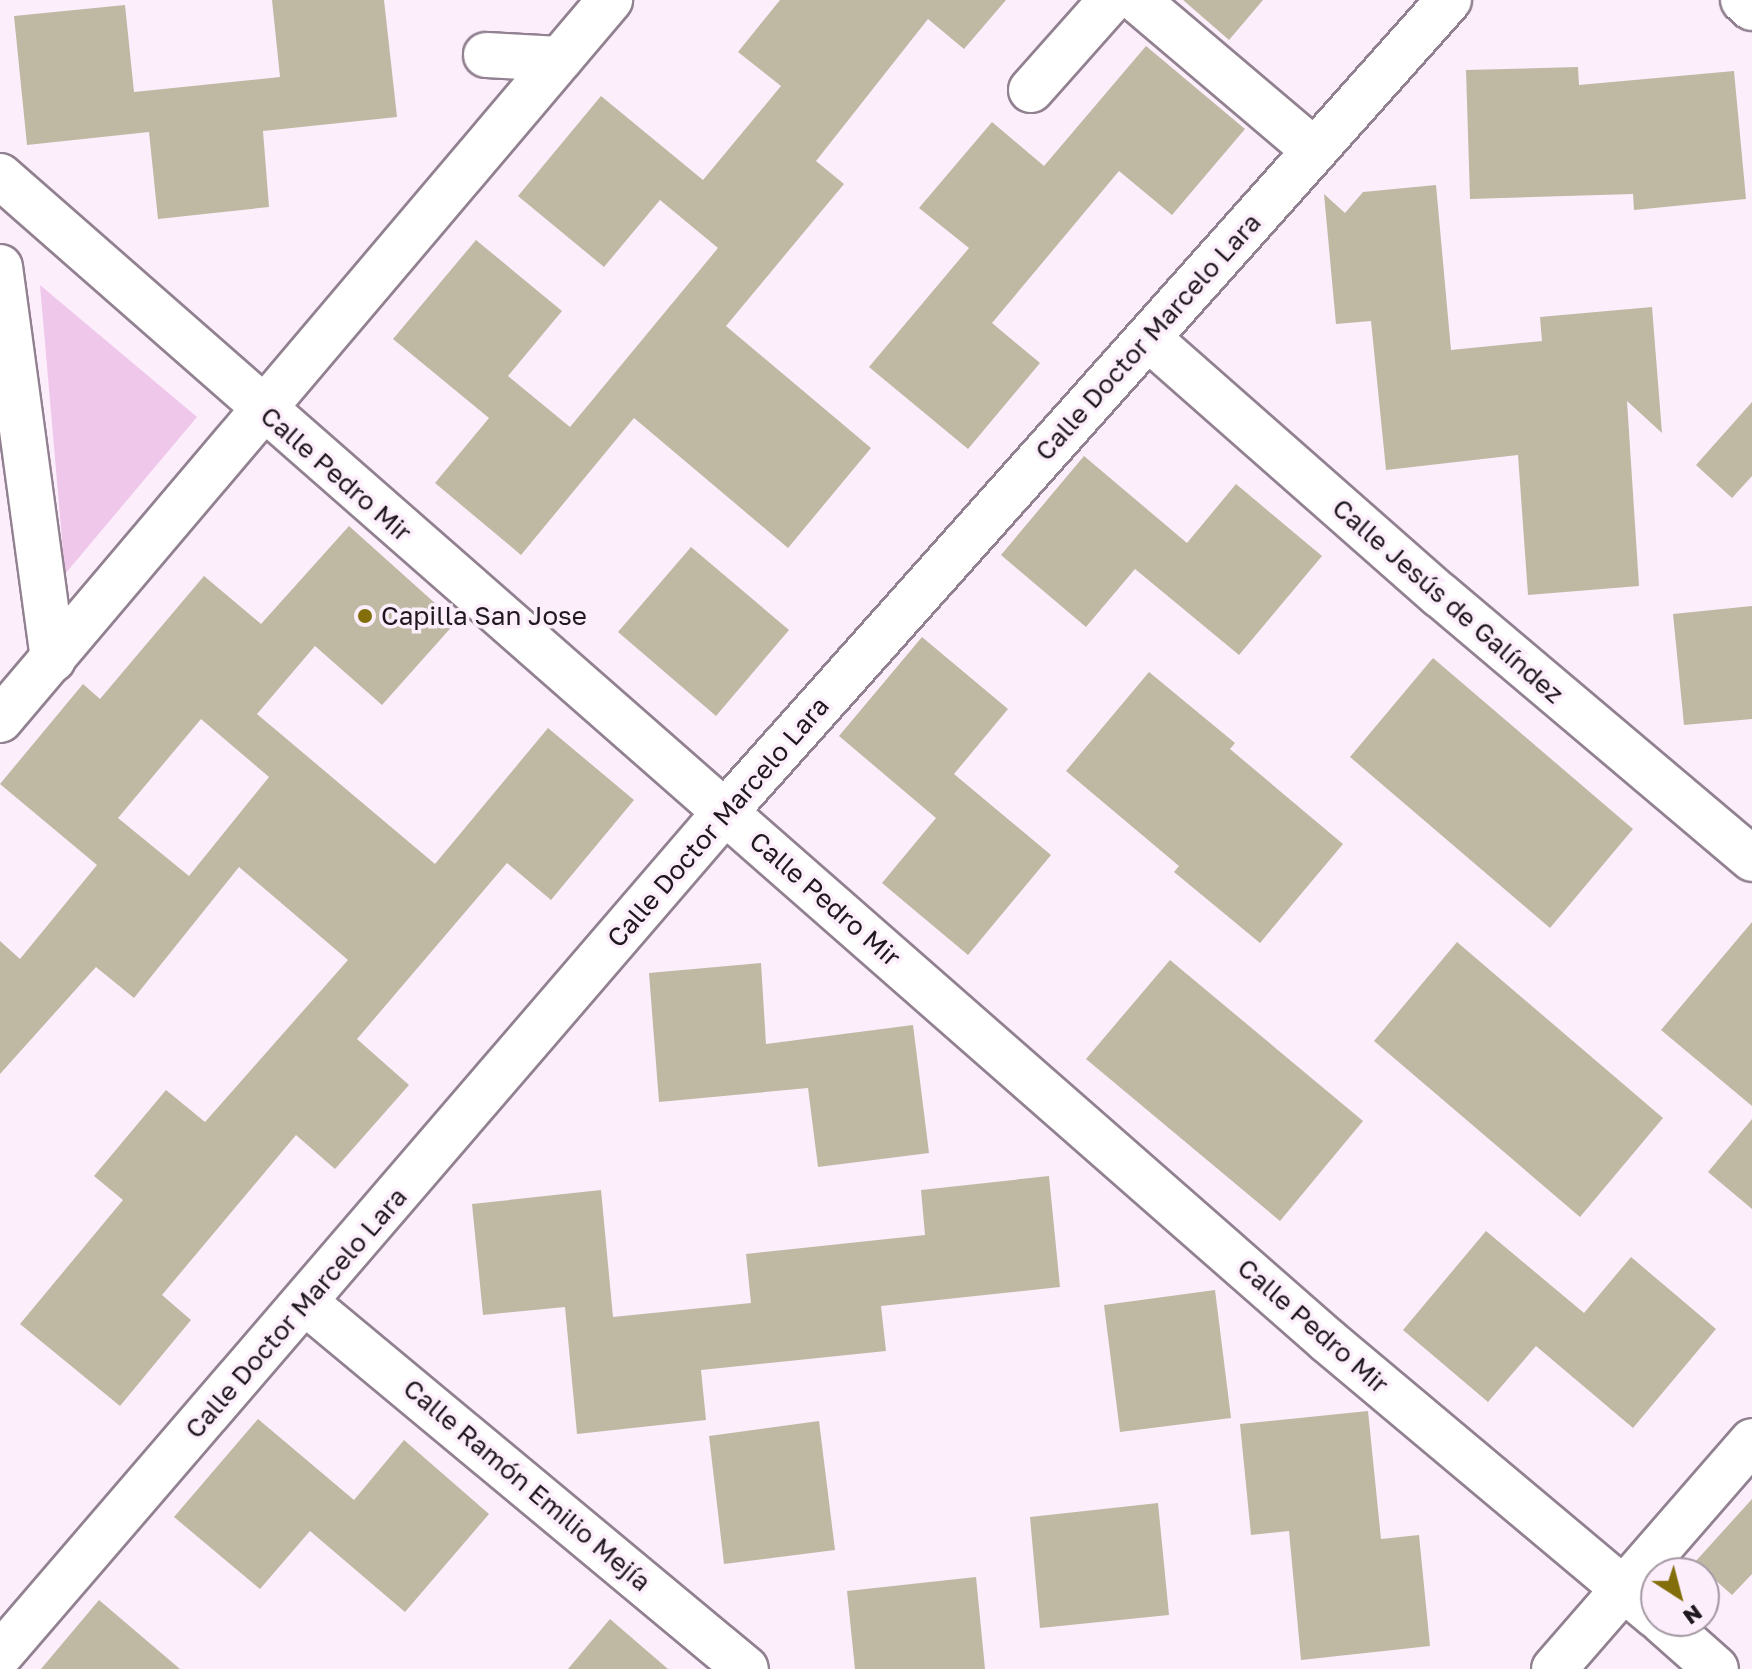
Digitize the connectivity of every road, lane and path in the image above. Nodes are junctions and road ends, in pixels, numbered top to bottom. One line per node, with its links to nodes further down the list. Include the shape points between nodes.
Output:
1 (610, 0): 8 (street)
2 (1111, 0): 9 (street)
3 (1137, 0): 10 (street)
4 (1449, 0): 10 (street, Calle Doctor Marcelo Lara)
5 (1743, 0): 6 (street)
6 (1752, 8)
7 (486, 55): 8 (street)
8 (560, 59): 14 (street)
9 (1031, 90)
10 (1315, 151): 13 (street, Calle Doctor Marcelo Lara)
11 (0, 176): 14 (street, Calle Pedro Mir)
12 (0, 267): 15 (street)
13 (1148, 338): 18 (street, Calle Doctor Marcelo Lara); 19 (street, Calle Jesús de Galíndez)
14 (263, 411): 16 (street); 18 (street, Calle Pedro Mir)
15 (11, 430): 16 (street)
16 (53, 659): 17 (street)
17 (0, 720)
18 (725, 812): 20 (street, Calle Doctor Marcelo Lara); 22 (street, Calle Pedro Mir, via 1328,1341)
19 (1752, 859)
20 (306, 1303): 25 (street, Calle Doctor Marcelo Lara); 26 (street, Calle Ramón Emilio Mejía)
21 (1752, 1441): 22 (street)
22 (1624, 1588): 23 (street, Calle Pedro Mir); 27 (street)
23 (1640, 1602)
24 (1680, 1637): 28 (street)
25 (0, 1655)
26 (746, 1669)
27 (1554, 1669)
28 (1716, 1669)

